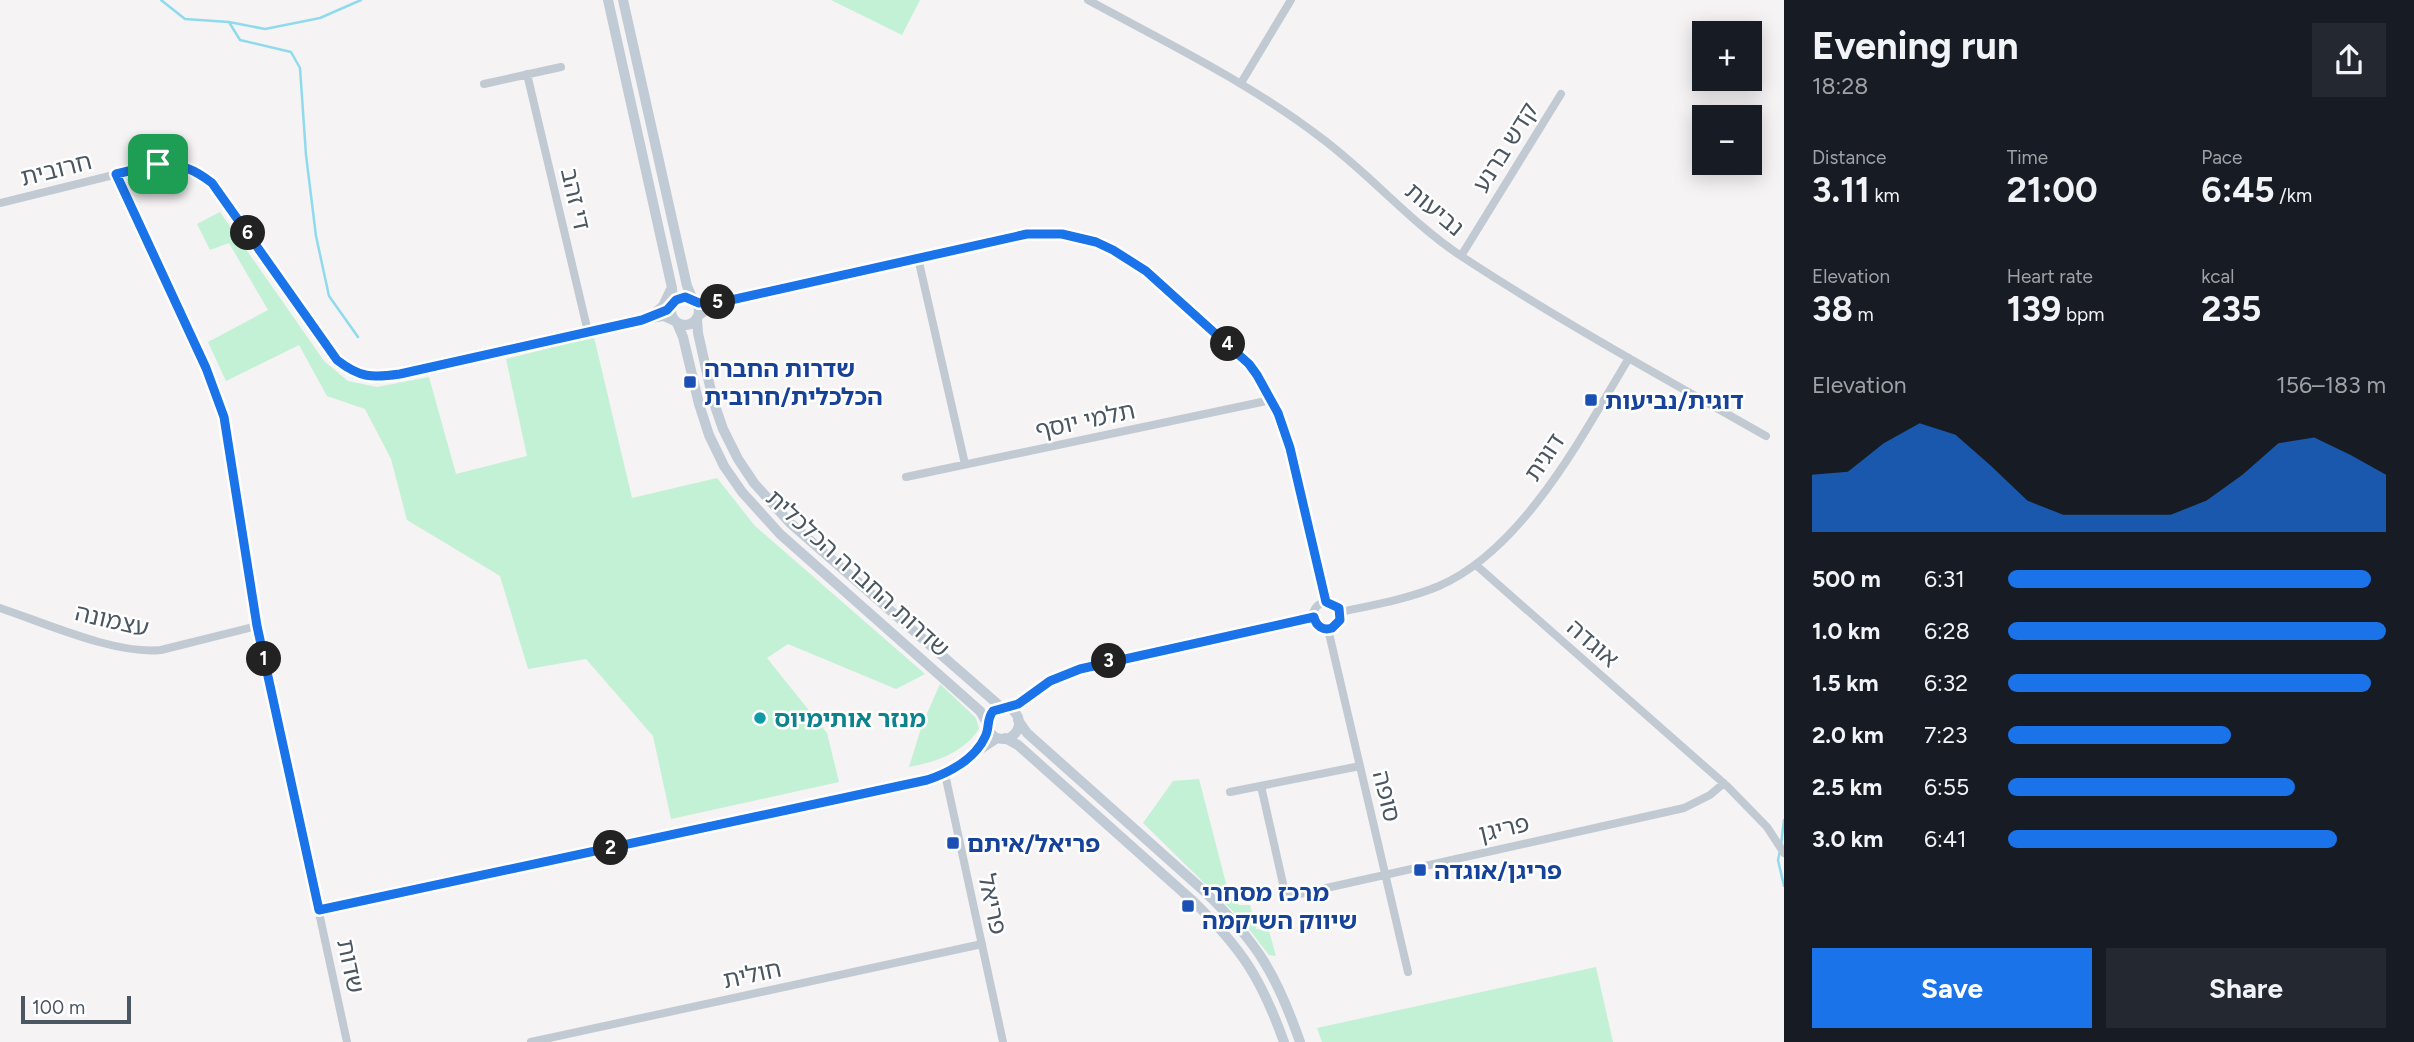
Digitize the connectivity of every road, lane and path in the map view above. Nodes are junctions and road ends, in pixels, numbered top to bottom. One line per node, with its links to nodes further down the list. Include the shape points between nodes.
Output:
1 (608, 0): 14 (main road)
2 (623, 0): 15 (main road)
3 (1088, 0): 7 (street, נביעות)
4 (1291, 0): 7 (street)
5 (561, 67): 6 (street)
6 (527, 74): 8 (street); 21 (street, די זהב)
7 (1241, 83): 12 (street, נביעות, via 1323,138)
8 (484, 84)
9 (1560, 94): 12 (street, קדש ברנע)
10 (116, 174): 11 (street, חרובית); 21 (street, חרובית, via 171,164 193,169 212,183 337,360 358,374 400,374); 32 (street, שדות, via 224,417)
11 (0, 203)
12 (1461, 256): 22 (street, נביעות)
13 (918, 258): 16 (street); 23 (street, via 1027,234 1062,234 1096,242 1146,271 1236,351); 25 (street)
14 (670, 278): 17 (main road); 18 (main road, via 667,301)
15 (694, 301): 16 (street); 17 (main road, via 685,297); 19 (main road)
16 (722, 302): 19 (street)
17 (673, 305): 18 (street, חרובית); 20 (main road, via 671,315)
18 (646, 318): 20 (street, חרובית); 21 (street, חרובית)
19 (698, 318): 20 (main road, via 686,326); 34 (main road, שדרות החברה הכלכלית, via 718,416 754,483 796,528)
20 (676, 322): 35 (main road, שדרות החברה הכלכלית, via 709,435 742,492 780,534 980,711)
21 (588, 332)
22 (1629, 358): 24 (street, נביעות); 27 (street, דוגית, via 1527,514)
23 (1271, 400): 25 (street, תלמי יוסף); 28 (street, via 1290,448)
24 (1766, 436)
25 (965, 464): 26 (street, תלמי יוסף)
26 (906, 477)
27 (1476, 565): 30 (street, via 1438,586); 40 (street, אוגדה)
28 (1326, 602): 30 (street); 31 (street, via 1318,605)
29 (0, 608): 32 (street, עצמונה, via 145,652)
30 (1340, 612): 33 (street, via 1339,624)
31 (1314, 617): 33 (street, via 1317,625); 34 (street, via 1080,669 1050,681)
32 (257, 626): 45 (street, שדות)
33 (1328, 629): 38 (street, סופה)
34 (1011, 712): 35 (main road, via 990,714); 36 (main road, via 1017,730); 52 (main road, שדרות החברה הכלכלית, via 1027,733 1231,918 1273,974)
35 (988, 725): 36 (main road, שדרות החברה הכלכלית); 37 (street, via 985,739)
36 (1002, 738): 37 (street); 51 (main road, via 1018,745 1220,928 1260,982)
37 (969, 757): 39 (street)
38 (1360, 766): 41 (street); 44 (street, סופה)
39 (945, 774): 45 (street); 46 (street, פריאל)
40 (1724, 783): 43 (street, אוגדה, via 1767,827); 44 (street, פריגן, via 1684,808)
41 (1261, 786): 42 (street); 44 (street, פריגן, via 1286,897)
42 (1230, 792)
43 (1784, 853)
44 (1386, 874): 47 (street, סופה)
45 (319, 910): 48 (street, שדות)
46 (982, 944): 49 (street, חולית); 50 (street, פריאל)
47 (1409, 972)
48 (348, 1042)
49 (531, 1042)
50 (1003, 1042)
51 (1284, 1042)
52 (1300, 1042)

